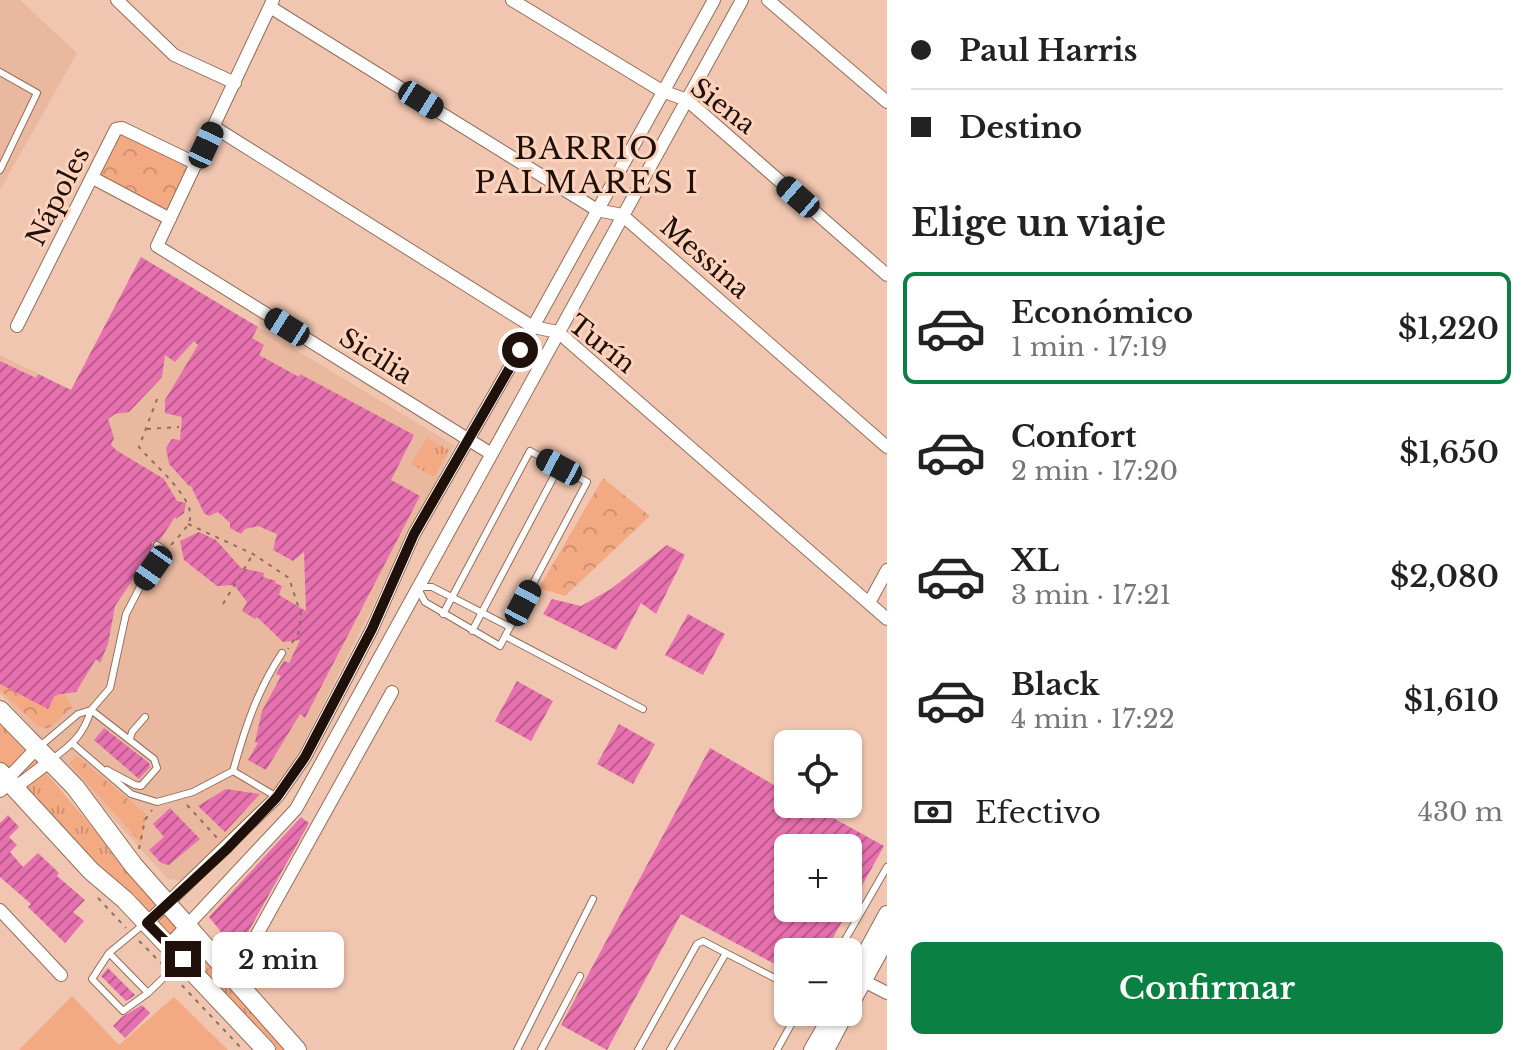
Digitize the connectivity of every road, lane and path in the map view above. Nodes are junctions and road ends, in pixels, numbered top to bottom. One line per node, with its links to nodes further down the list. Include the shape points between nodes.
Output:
1 (512, 0): 9 (street, Siena)
2 (714, 0): 9 (street)
3 (742, 0): 10 (street)
4 (768, 0): 11 (street)
5 (121, 1): 8 (street, via 174,55)
6 (272, 3): 8 (street); 16 (street, Messina)
7 (0, 72): 14 (lane, via 37,93)
8 (235, 83): 12 (street)
9 (662, 91): 10 (street, Siena); 16 (street)
10 (687, 100): 17 (street); 19 (street, Siena)
11 (887, 102)
12 (214, 127): 13 (street); 21 (street, Turín)
13 (197, 164): 15 (street, Nápoles, via 122,128 116,129); 18 (street)
14 (0, 170)
15 (93, 178): 18 (street); 20 (street, Nápoles)
16 (597, 210): 17 (street, Messina); 21 (street)
17 (622, 215): 22 (street); 27 (street, Messina)
18 (170, 219): 26 (street, Sicilia, via 157,246)
19 (887, 275)
20 (17, 326)
21 (533, 327): 22 (street, Turín); 26 (street)
22 (558, 332): 28 (street); 38 (street, Turín)
23 (157, 399): 25 (path)
24 (179, 427): 25 (path)
25 (146, 429): 30 (path, via 139,447 189,507)
26 (469, 440): 28 (street, Sicilia); 35 (street)
27 (887, 447)
28 (490, 453): 36 (street)
29 (559, 467): 37 (lane, via 530,451); 40 (lane); 45 (lane, via 587,482)
30 (188, 524): 32 (path); 33 (path)
31 (157, 545): 32 (lane)
32 (165, 551): 52 (lane, via 126,614 110,688)
33 (253, 554): 39 (path); 42 (path, via 289,578)
34 (887, 570): 38 (street)
35 (395, 577): 36 (street); 61 (street, via 305,757)
36 (417, 587): 37 (lane, via 432,587); 41 (lane, via 425,602); 63 (street)
37 (452, 597): 40 (lane); 41 (lane)
38 (869, 603): 44 (street, Turín)
39 (223, 604)
40 (481, 613): 45 (lane); 46 (lane)
41 (443, 614): 46 (lane)
42 (301, 615): 43 (path); 48 (path, via 299,632)
43 (306, 615)
44 (887, 619)
45 (510, 627): 47 (lane)
46 (472, 631): 47 (lane, via 500,646)
47 (505, 636): 50 (lane)
48 (282, 653): 58 (lane, via 263,681)
49 (392, 692): 82 (street, via 250,947)
50 (643, 709)
51 (0, 710): 56 (main road)
52 (91, 710): 54 (lane); 55 (lane); 56 (lane, via 78,714)
53 (145, 717): 54 (lane)
54 (130, 740): 57 (lane, via 154,759 154,774 141,786)
55 (73, 744): 56 (lane); 57 (lane)
56 (43, 756): 59 (street, via 20,784); 65 (main road, via 75,787)
57 (104, 769): 62 (lane, via 131,794)
58 (233, 771): 60 (lane); 61 (lane)
59 (3, 782): 72 (main road)
60 (180, 796): 62 (lane); 64 (path)
61 (277, 797): 63 (street); 64 (street)
62 (157, 802): 65 (path, via 145,820)
63 (296, 809): 73 (street)
64 (227, 849): 69 (street)
65 (134, 866): 69 (main road)
66 (887, 867): 75 (lane)
67 (93, 892): 74 (path)
68 (593, 899): 96 (lane)
69 (167, 903): 72 (street); 73 (main road)
70 (0, 910): 84 (street)
71 (887, 914): 81 (street)
72 (147, 923): 74 (lane); 77 (main road)
73 (188, 926): 77 (street); 82 (main road)
74 (131, 933): 78 (lane); 80 (path)
75 (846, 938)
76 (887, 938): 83 (street)
77 (169, 945): 80 (main road)
78 (109, 953): 88 (lane); 88 (lane, via 92,979 123,1011)
79 (726, 953): 86 (lane); 98 (lane, via 703,941 697,944); 99 (lane)
80 (176, 966): 88 (lane); 93 (path); 94 (main road)
81 (862, 966)
82 (227, 971): 95 (main road)
83 (862, 972)
84 (61, 975)
85 (580, 976): 97 (lane)
86 (774, 978)
87 (862, 984): 89 (street)
88 (148, 993)
89 (887, 993)
90 (790, 1026): 100 (lane)
91 (826, 1026): 101 (street)
92 (839, 1026): 102 (street)
93 (243, 1050)
94 (266, 1050)
95 (297, 1050)
96 (517, 1050)
97 (541, 1050)
98 (638, 1050)
99 (670, 1050)
100 (777, 1050)
101 (812, 1050)
102 (826, 1050)

